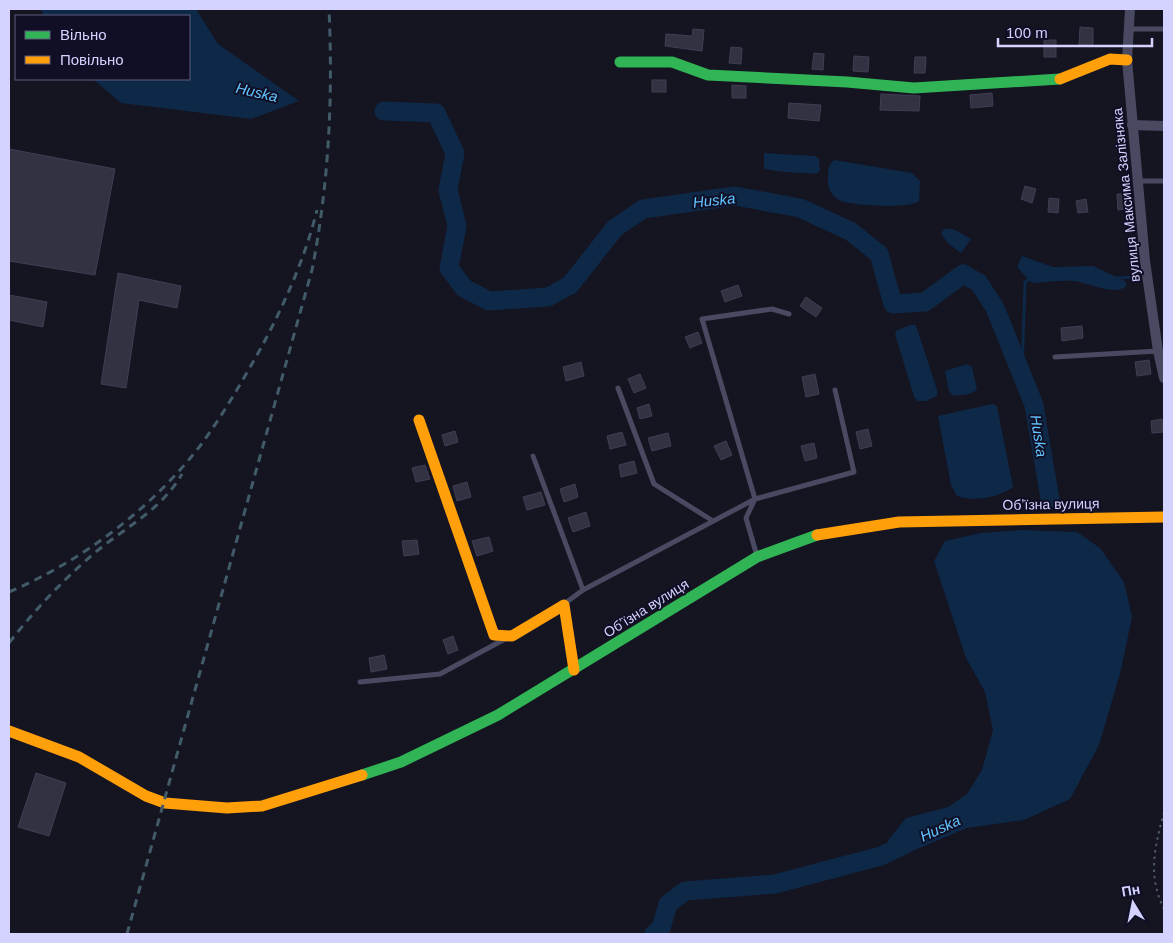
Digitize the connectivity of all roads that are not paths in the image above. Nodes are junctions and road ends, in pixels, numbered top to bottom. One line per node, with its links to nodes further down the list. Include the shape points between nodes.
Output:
1 (1130, 9): 2 (street, вулиця Максима Залізняка)
2 (1130, 29): 3 (lane); 4 (street, вулиця Максима Залізняка)
3 (1164, 29)
4 (1127, 60): 5 (street, via 1110,59 1055,81 914,88 708,75 672,62); 6 (street, вулиця Максима Залізняка)
5 (620, 62)
6 (1132, 125): 7 (street); 8 (street, вулиця Максима Залізняка)
7 (1164, 126)
8 (1138, 180): 9 (lane); 11 (street, вулиця Максима Залізняка)
9 (1164, 181)
10 (789, 314): 18 (lane, via 772,309 702,319)
11 (1158, 351): 12 (lane); 13 (street, вулиця Максима Залізняка)
12 (1055, 357)
13 (1164, 378)
14 (618, 388): 20 (lane, via 654,484)
15 (836, 390): 18 (lane, via 854,472)
16 (419, 420): 24 (street, via 494,635)
17 (533, 456): 22 (lane)
18 (754, 499): 20 (lane); 21 (lane, via 746,518)
19 (1164, 517): 21 (street, Обʼїзна вулиця, via 899,522 820,534)
20 (713, 521): 22 (lane)
21 (757, 557): 25 (street, Обʼїзна вулиця)
22 (583, 590): 23 (lane)
23 (564, 605): 24 (street); 25 (street)
24 (512, 636): 26 (lane, via 440,674)
25 (574, 670): 27 (street, Обʼїзна вулиця, via 498,715 401,762 262,806 227,808 165,803 146,796 79,757)
26 (360, 682)
27 (9, 731)

